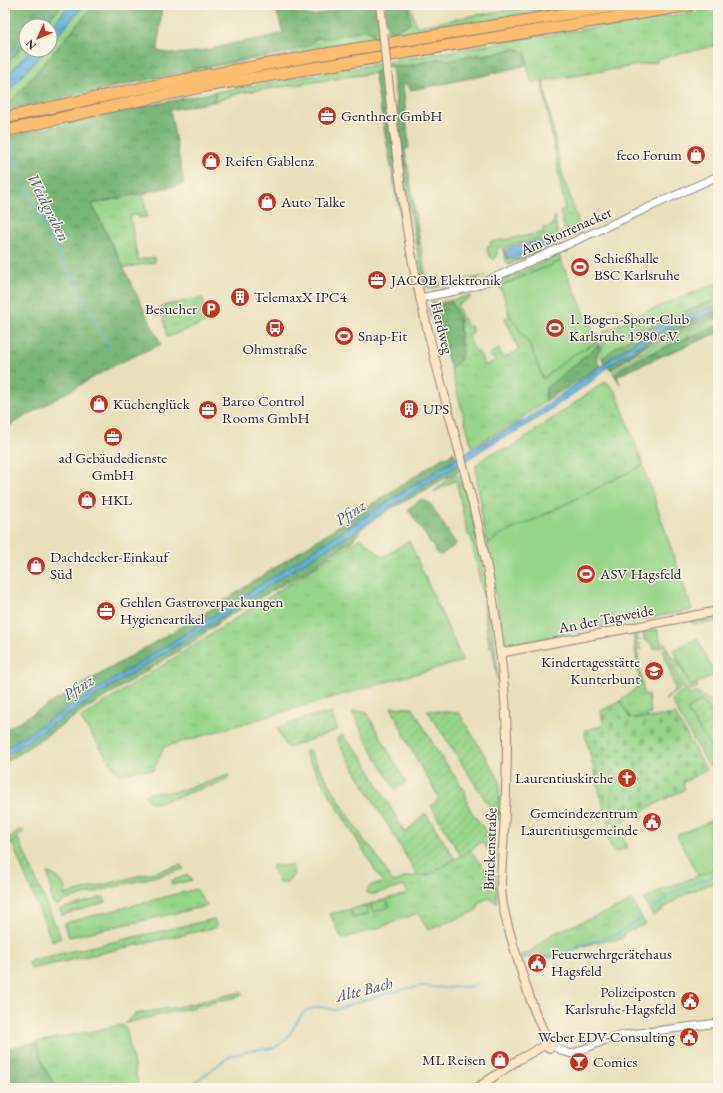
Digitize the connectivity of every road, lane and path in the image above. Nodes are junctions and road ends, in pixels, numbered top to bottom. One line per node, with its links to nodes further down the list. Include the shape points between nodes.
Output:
1 (380, 5): 7 (main road, Herdweg, bridge, via 404,210)
2 (620, 5): 4 (highway, via 215,73)
3 (690, 5): 5 (highway, via 206,86)
4 (5, 118)
5 (5, 131)
6 (718, 176): 7 (street, Am Storrenacker, via 478,285)
7 (420, 298): 9 (main road, Herdweg, via 484,556)
8 (718, 611): 9 (main road, An der Tagweide)
9 (500, 653): 11 (main road, Brückenstraße, via 507,738 502,897 530,1000)
10 (718, 1022): 11 (street, via 624,1035 572,1054)
11 (548, 1043): 12 (main road)
12 (477, 1088)

